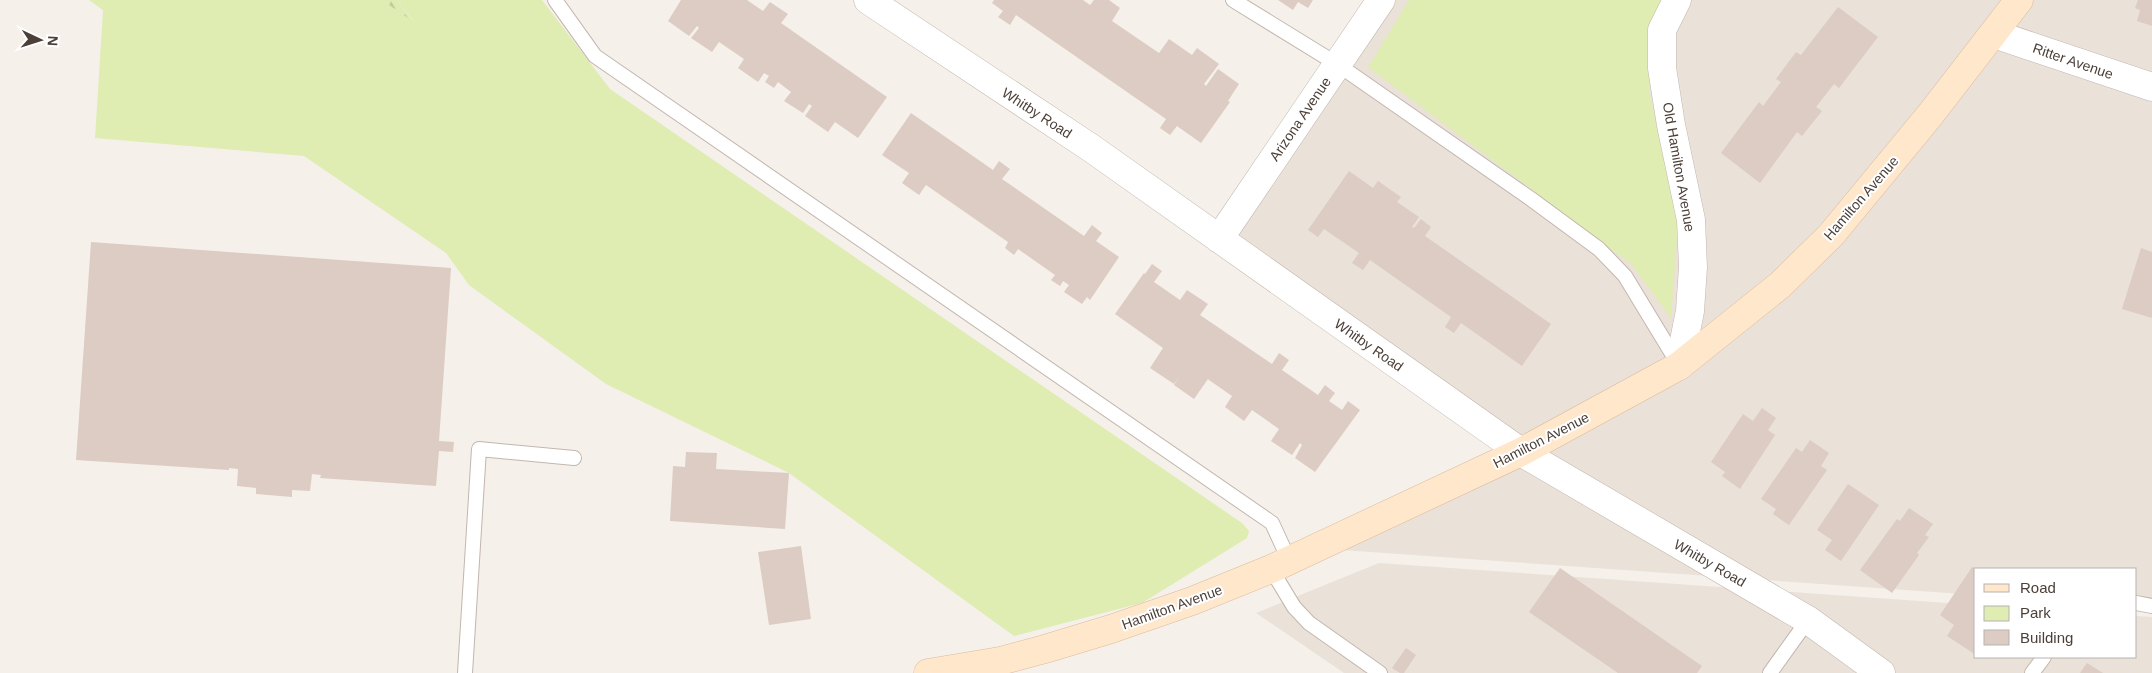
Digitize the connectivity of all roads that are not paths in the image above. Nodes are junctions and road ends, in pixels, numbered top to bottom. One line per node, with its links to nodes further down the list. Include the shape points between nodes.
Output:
1 (556, 0): 14 (lane, via 595,56 1272,523)
2 (868, 0): 10 (street, Whitby Road, via 1091,148)
3 (1233, 0): 8 (lane)
4 (1381, 0): 8 (street, Arizona Avenue)
5 (1677, 0): 11 (street, Old Hamilton Avenue, via 1662,30 1662,68 1691,220 1693,267 1690,311)
6 (2019, 0): 7 (street, Hamilton Avenue)
7 (1994, 34): 9 (street, Ritter Avenue); 11 (street, Hamilton Avenue, via 1831,235 1780,284)
8 (1337, 64): 10 (street, Arizona Avenue); 11 (lane, via 1599,250 1625,276)
9 (2152, 87)
10 (1219, 239): 12 (street, Whitby Road)
11 (1680, 366): 12 (street, Hamilton Avenue)
12 (1521, 452): 14 (street, Hamilton Avenue); 17 (street, Whitby Road)
13 (574, 458): 19 (lane, via 479,449)
14 (1280, 564): 20 (street, Hamilton Avenue, via 1192,601 1112,629 1000,661); 21 (lane, via 1294,607 1309,623)
15 (2137, 604): 16 (lane)
16 (2152, 606)
17 (1808, 620): 22 (lane); 23 (street, Whitby Road)
18 (2043, 658): 24 (lane)
19 (465, 673)
20 (928, 673)
21 (1380, 673)
22 (1770, 673)
23 (1881, 673)
24 (2032, 673)

